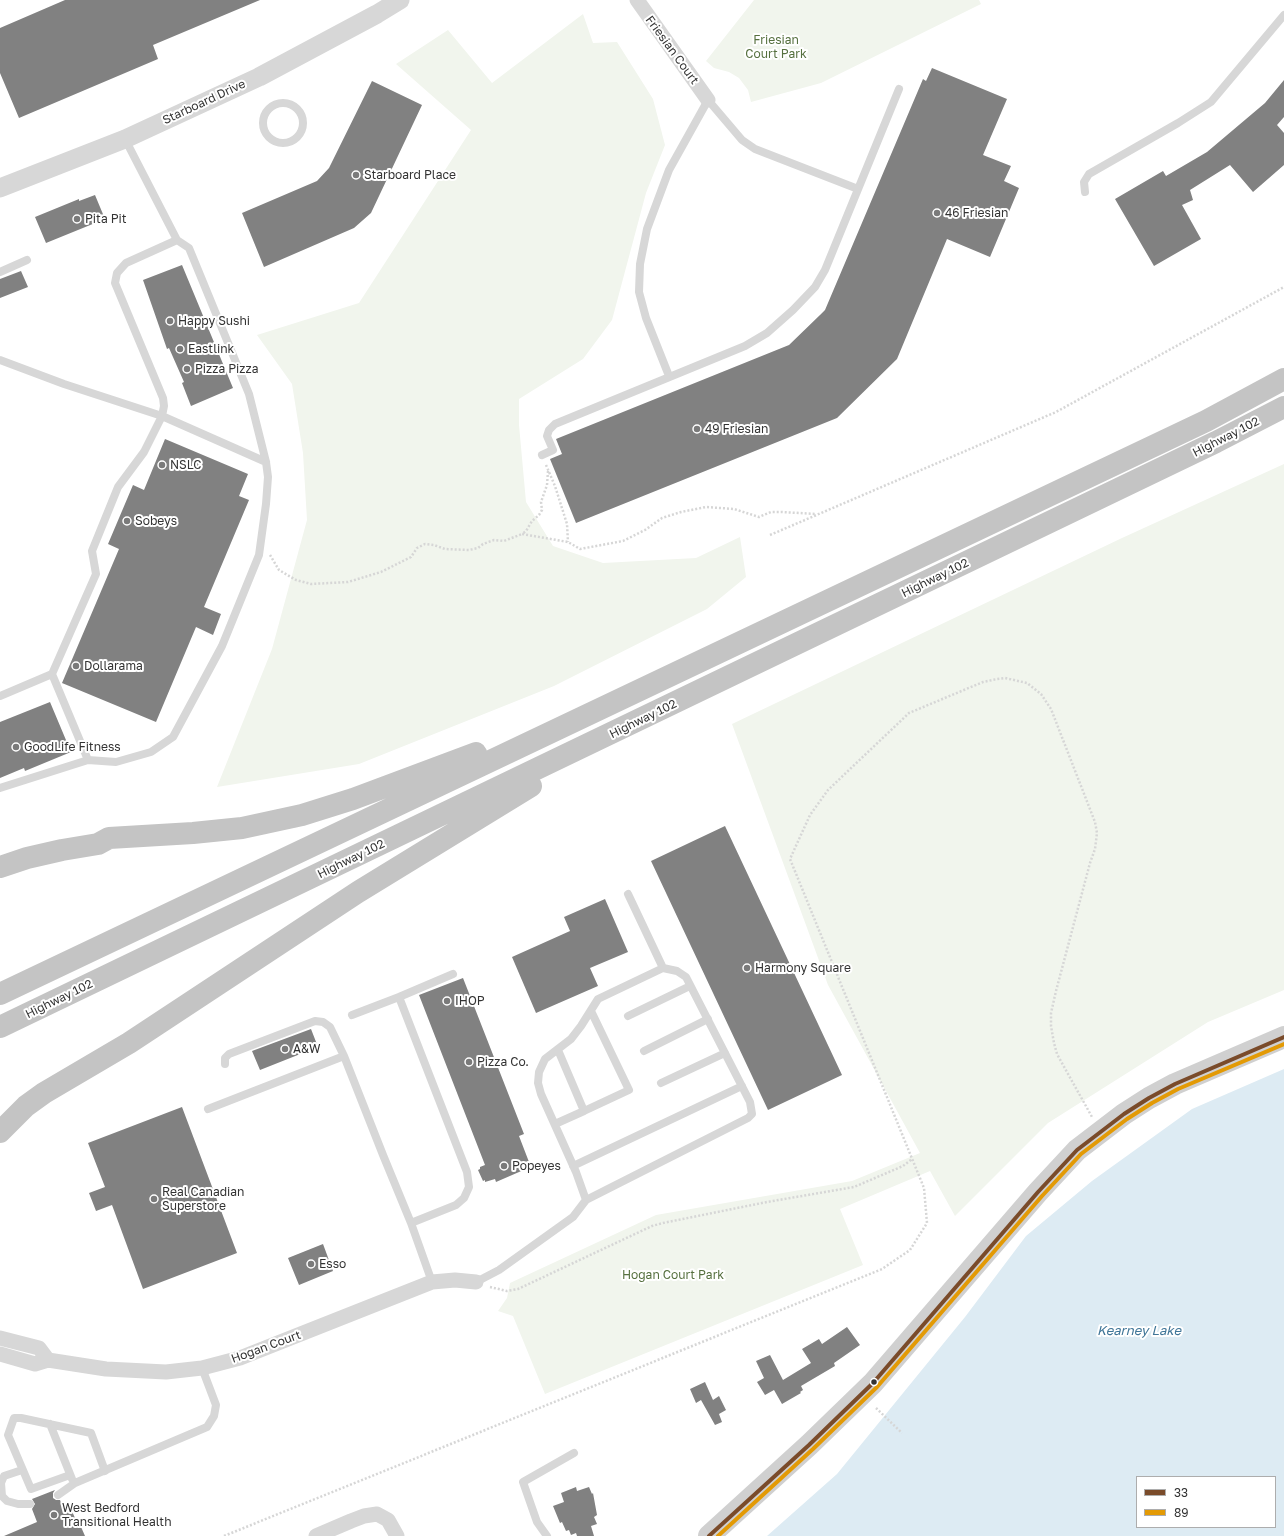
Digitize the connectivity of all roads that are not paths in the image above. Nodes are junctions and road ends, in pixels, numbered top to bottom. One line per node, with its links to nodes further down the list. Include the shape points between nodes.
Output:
1 (400, 0): 7 (street, Starboard Drive, via 259,77)
2 (637, 0): 5 (street, Friesian Court)
3 (1284, 15): 10 (lane, via 1210,102 1090,174 1084,182)
4 (899, 89): 9 (lane)
5 (708, 100): 9 (lane, via 742,140 755,149); 15 (lane, via 670,170 647,230 640,264 639,292 646,318)
6 (303, 122): 6 (lane, via 298,110 286,104 273,106 263,122 270,139 282,143 289,143 299,135)
7 (125, 139): 8 (street, Starboard Drive); 11 (lane)
8 (0, 188)
9 (858, 190): 15 (lane, via 826,270 815,287 793,310 767,333 745,346)
10 (1085, 192)
11 (177, 240): 18 (lane, via 126,263 117,273 115,283 163,398); 20 (lane, via 189,248 249,394)
12 (27, 260): 13 (lane)
13 (0, 272)
14 (0, 360): 18 (lane)
15 (669, 376): 19 (lane, via 555,424 547,436 553,450)
16 (1284, 379): 23 (highway, Highway 102, via 1206,421)
17 (1284, 407): 24 (highway, Highway 102)
18 (162, 416): 20 (lane); 21 (lane, via 144,452 118,487 92,551 96,574)
19 (542, 455)
20 (266, 462): 25 (lane, via 266,504 259,556 222,646 173,737 151,752 116,762)
21 (52, 674): 22 (lane); 25 (lane)
22 (0, 696)
23 (610, 703): 27 (highway, via 353,799 302,815 242,828); 34 (highway, Highway 102)
24 (622, 729): 40 (highway, Highway 102); 52 (highway, via 358,892 129,1043 44,1093 26,1106)
25 (88, 760): 26 (lane)
26 (0, 788)
27 (109, 838): 28 (highway, via 100,833 69,836); 29 (highway, via 98,844 55,851)
28 (0, 852)
29 (0, 867)
30 (628, 894): 31 (lane)
31 (663, 968): 33 (lane, via 677,971 686,977); 36 (lane, via 598,999)
32 (453, 974): 35 (lane)
33 (690, 986): 38 (lane); 39 (lane)
34 (0, 994)
35 (399, 996): 37 (lane); 55 (lane, via 466,1172 469,1186 464,1198 456,1205)
36 (591, 1011): 42 (lane, via 571,1039); 50 (lane, via 630,1090)
37 (352, 1014)
38 (628, 1016)
39 (708, 1019): 43 (lane); 44 (lane)
40 (0, 1027)
41 (1284, 1037): 73 (main road, via 1174,1084 1148,1098 1077,1150 873,1383)
42 (558, 1050): 50 (lane); 51 (lane, via 545,1059 539,1072 538,1083)
43 (644, 1051)
44 (725, 1053): 47 (lane); 48 (lane)
45 (344, 1056): 46 (lane, via 330,1027 323,1022 315,1021 229,1054); 49 (lane); 55 (lane)
46 (225, 1064)
47 (661, 1083)
48 (742, 1086): 53 (lane); 54 (lane, via 752,1108 752,1114 748,1118)
49 (208, 1109)
50 (584, 1111): 51 (lane)
51 (555, 1124): 53 (lane)
52 (0, 1132)
53 (573, 1166): 54 (lane)
54 (586, 1200): 57 (lane, via 573,1217 499,1270)
55 (411, 1223): 56 (lane)
56 (432, 1282): 57 (street, Hogan Court); 61 (street, Hogan Court, via 240,1358)
57 (476, 1282)
58 (0, 1338): 60 (street, via 39,1348)
59 (0, 1354): 60 (street, Hogan Court, via 35,1364)
60 (48, 1360): 61 (street, Hogan Court, via 106,1369 166,1372)
61 (202, 1368): 65 (lane, via 216,1405 214,1416 206,1427)
62 (50, 1424): 64 (lane, via 14,1418 8,1434); 65 (lane, via 92,1433); 66 (lane)
63 (574, 1453): 72 (lane, via 523,1482 537,1522)
64 (22, 1470): 66 (lane, via 31,1489); 69 (lane, via 4,1476 0,1483 2,1496 7,1501)
65 (105, 1471): 67 (lane)
66 (70, 1475): 67 (lane)
67 (75, 1483): 68 (lane)
68 (58, 1495)
69 (30, 1504)
70 (316, 1536): 71 (street, via 358,1518 377,1514 388,1520)
71 (397, 1536)
72 (547, 1536)
73 (709, 1536)

